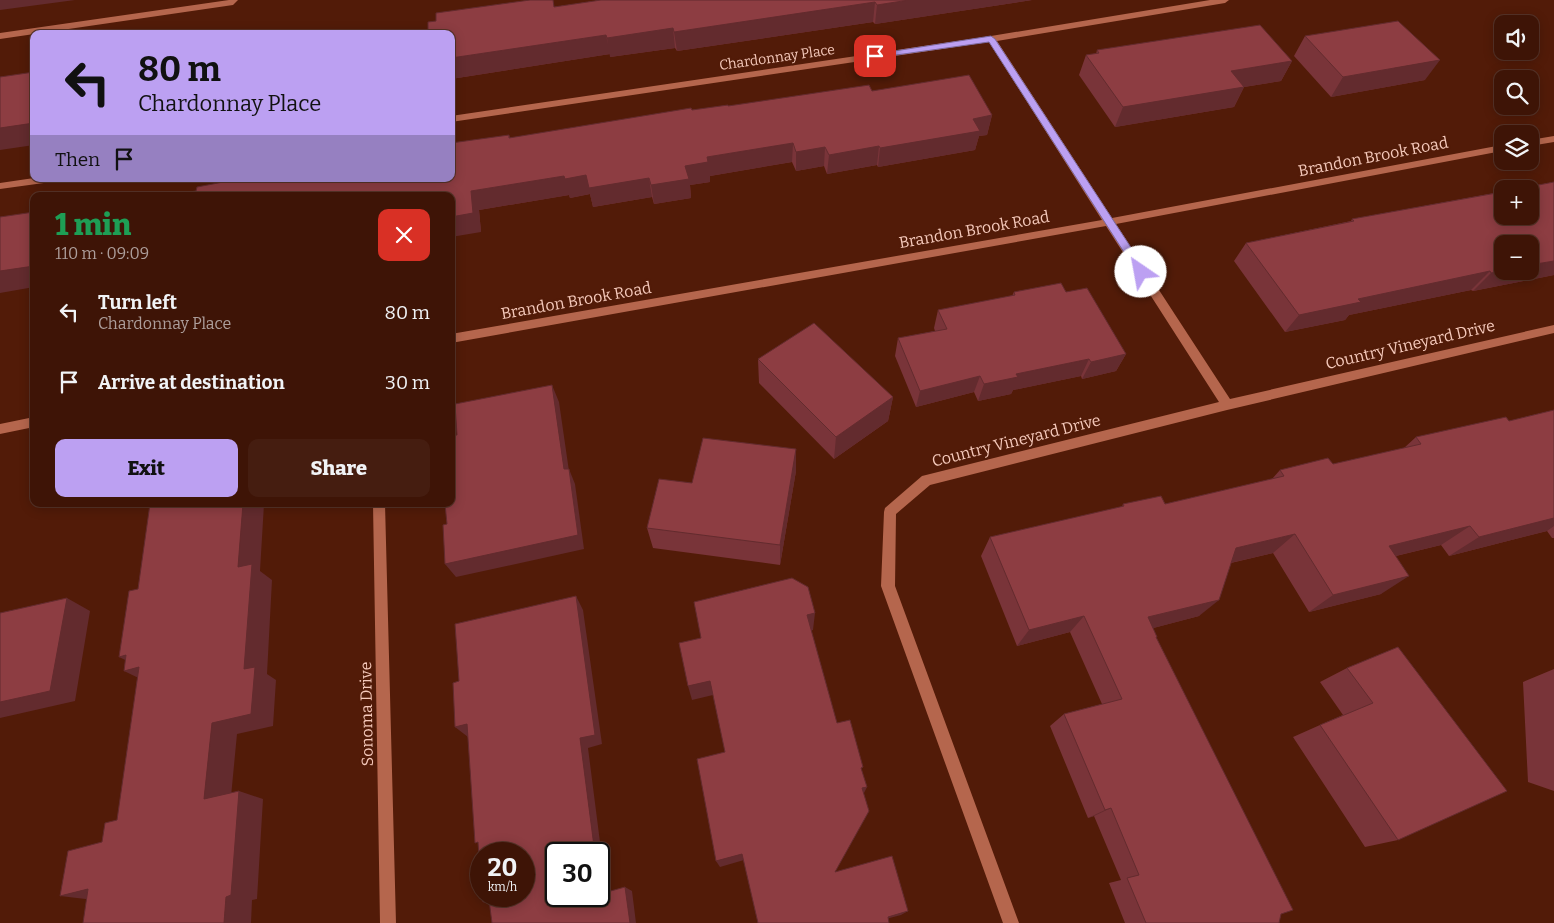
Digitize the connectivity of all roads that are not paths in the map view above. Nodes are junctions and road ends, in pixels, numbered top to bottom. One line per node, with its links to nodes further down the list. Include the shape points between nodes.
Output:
1 (234, 0): 3 (street)
2 (1225, 0): 6 (street, Chardonnay Place)
3 (41, 30)
4 (30, 32): 5 (street)
5 (0, 36)
6 (991, 39): 7 (street, Chardonnay Place); 13 (street)
7 (455, 118)
8 (1554, 139): 9 (street)
9 (1539, 142)
10 (1494, 150): 13 (street, Brandon Brook Road)
11 (30, 182): 12 (street)
12 (0, 186)
13 (1109, 222): 15 (street, Brandon Brook Road); 16 (street)
14 (1554, 329): 16 (street, Country Vineyard Drive)
15 (455, 338)
16 (1227, 405): 21 (street, Country Vineyard Drive, via 926,480 890,512 888,586)
17 (30, 423): 18 (street)
18 (0, 429)
19 (379, 507): 20 (street, Sonoma Drive)
20 (388, 923)
21 (1011, 923)

